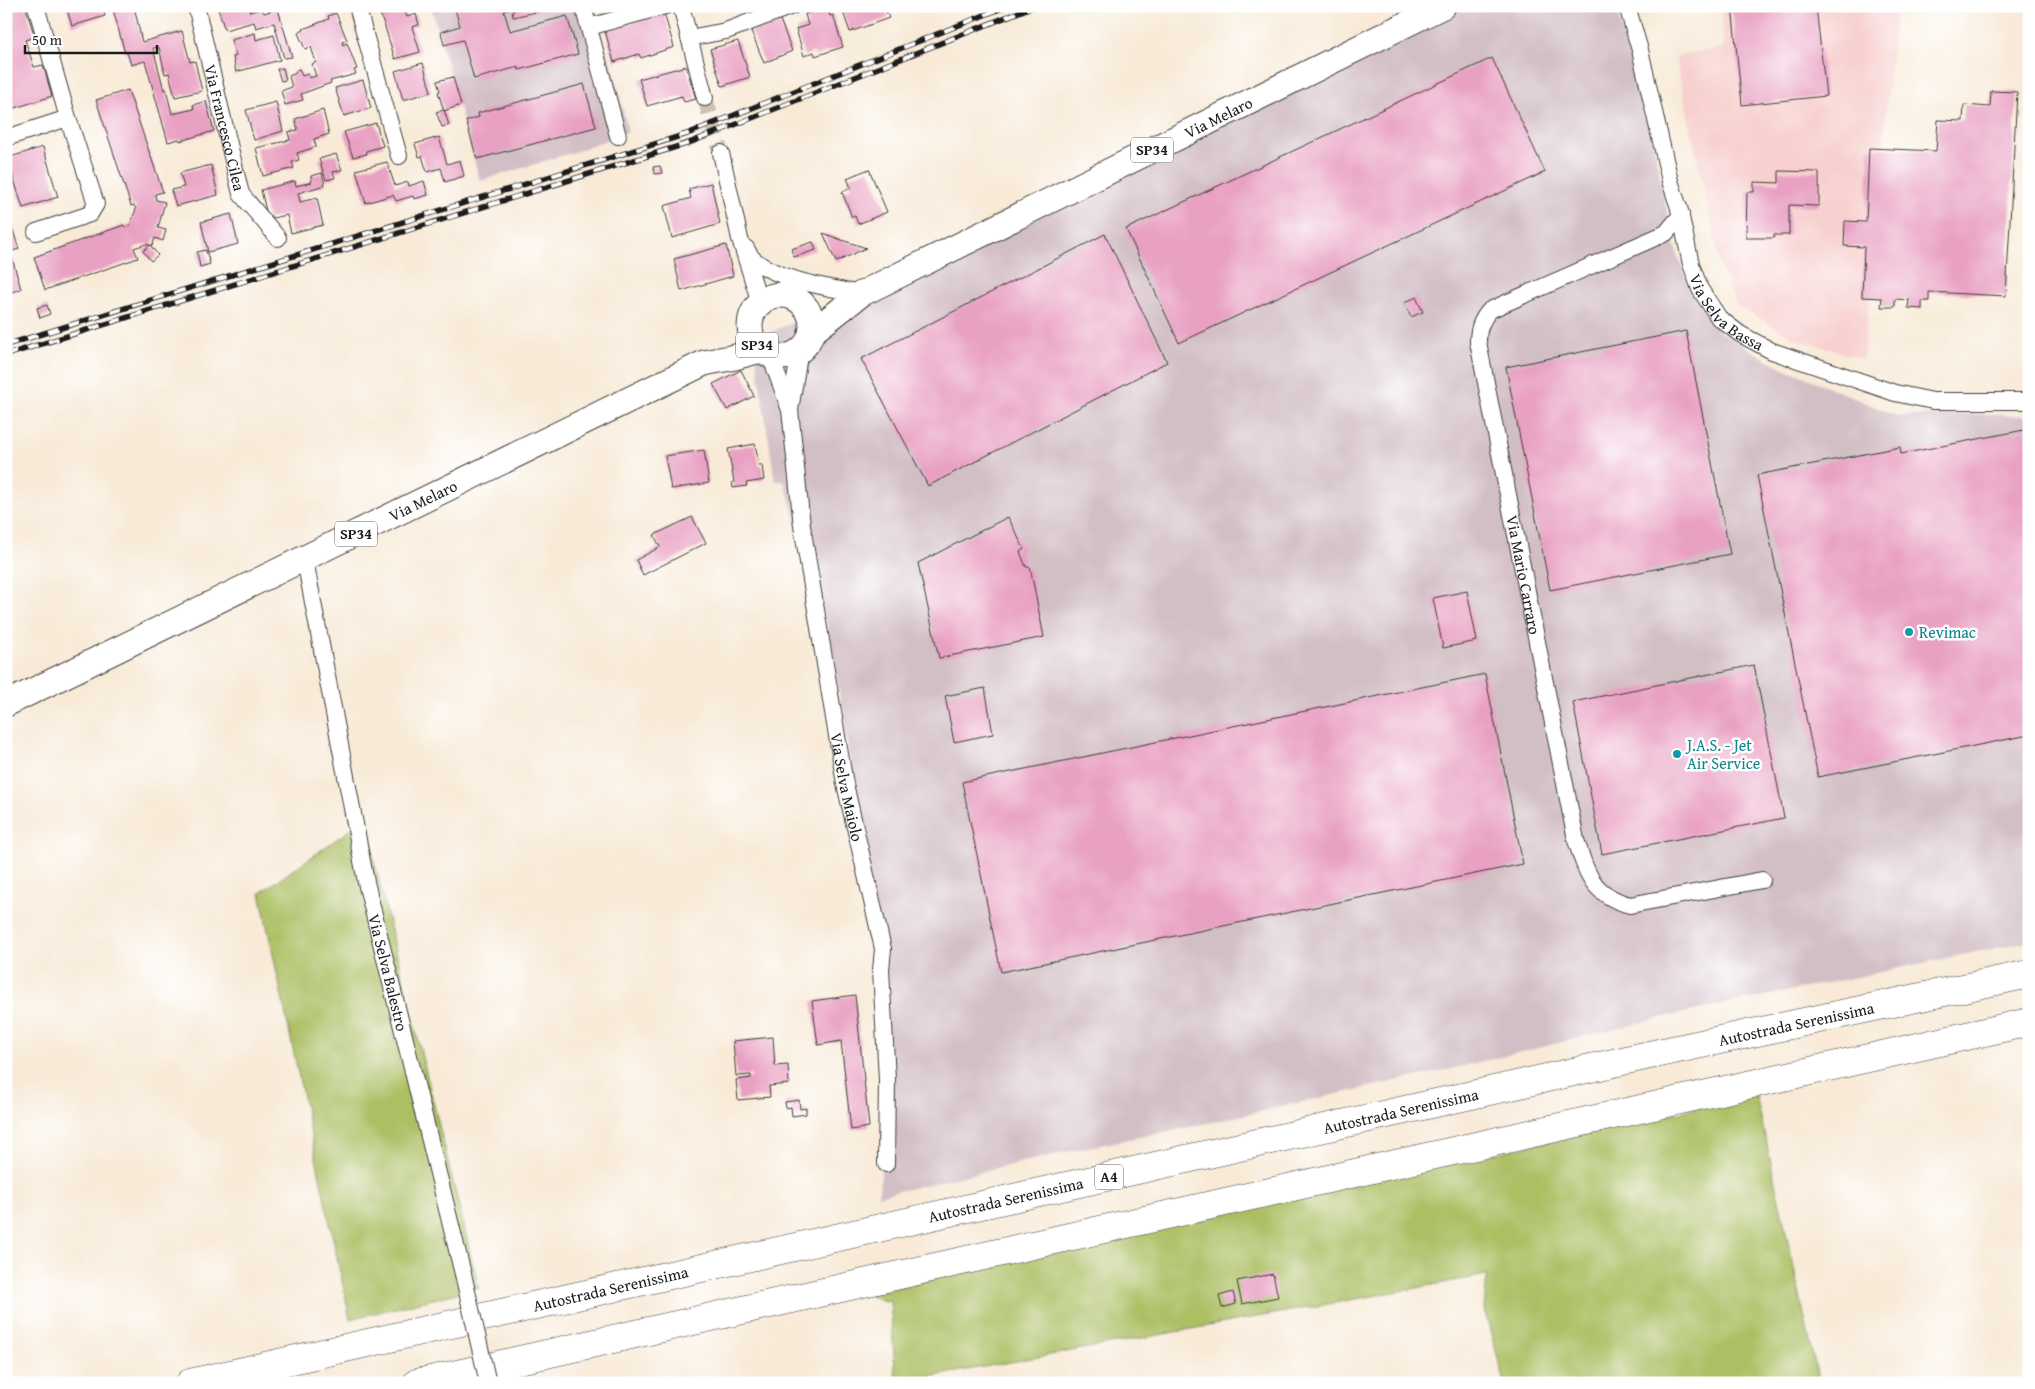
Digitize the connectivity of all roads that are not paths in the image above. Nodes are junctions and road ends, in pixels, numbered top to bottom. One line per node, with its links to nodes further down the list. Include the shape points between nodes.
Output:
1 (36, 6): 13 (street)
2 (196, 6): 20 (street, Via Francesco Cilea, via 241,194)
3 (357, 6): 17 (street)
4 (584, 6): 10 (street)
5 (665, 6): 10 (street)
6 (681, 6): 11 (street)
7 (792, 6): 11 (street, via 726,31)
8 (1443, 6): 22 (main road, Via Melaro / SP34)
9 (1627, 6): 18 (street, Via Selva Bassa)
10 (589, 27): 14 (street)
11 (689, 38): 12 (street)
12 (705, 98)
13 (68, 118): 15 (street); 19 (street, via 96,204 90,214)
14 (618, 136)
15 (6, 138)
16 (720, 153): 21 (street)
17 (400, 156)
18 (1679, 208): 29 (street, Via Selva Bassa, via 1700,289 1719,318 1740,334 1772,351 1895,393 1933,401); 33 (street, Via Mario Carraro, via 1681,215 1666,233 1490,310 1478,330 1478,342 1576,840 1588,876 1602,893 1630,905)
19 (36, 232)
20 (278, 238)
21 (740, 239): 22 (street, via 753,260 775,272); 24 (street)
22 (861, 294): 23 (main road, Via Melaro / SP34, via 823,301); 26 (main road, Via Melaro / SP34)
23 (789, 296): 24 (main road, Via Melaro / SP34, via 769,297); 26 (main road, via 805,306 810,314)
24 (760, 303): 25 (main road, Via Melaro / SP34)
25 (750, 325): 27 (main road, SP34, via 751,334); 28 (main road, Via Melaro / SP34)
26 (806, 341): 27 (main road, Via Melaro / SP34, via 786,356); 30 (street, Via Selva Maiolo)
27 (766, 352): 28 (main road, Via Melaro / SP34); 30 (street, Via Selva Maiolo)
28 (704, 363): 31 (main road, Via Melaro / SP34)
29 (2029, 401)
30 (790, 410): 36 (street, Via Selva Maiolo, via 802,526 845,784 883,949)
31 (305, 560): 32 (main road, Via Melaro / SP34); 39 (street, Via Selva Balestro, bridge, via 366,882)
32 (6, 704)
33 (1762, 880)
34 (2029, 974): 37 (highway, Autostrada Serenissima / A4, via 1630,1059)
35 (2029, 1022): 38 (highway)
36 (886, 1164)
37 (190, 1383)
38 (417, 1383)
39 (488, 1383)

